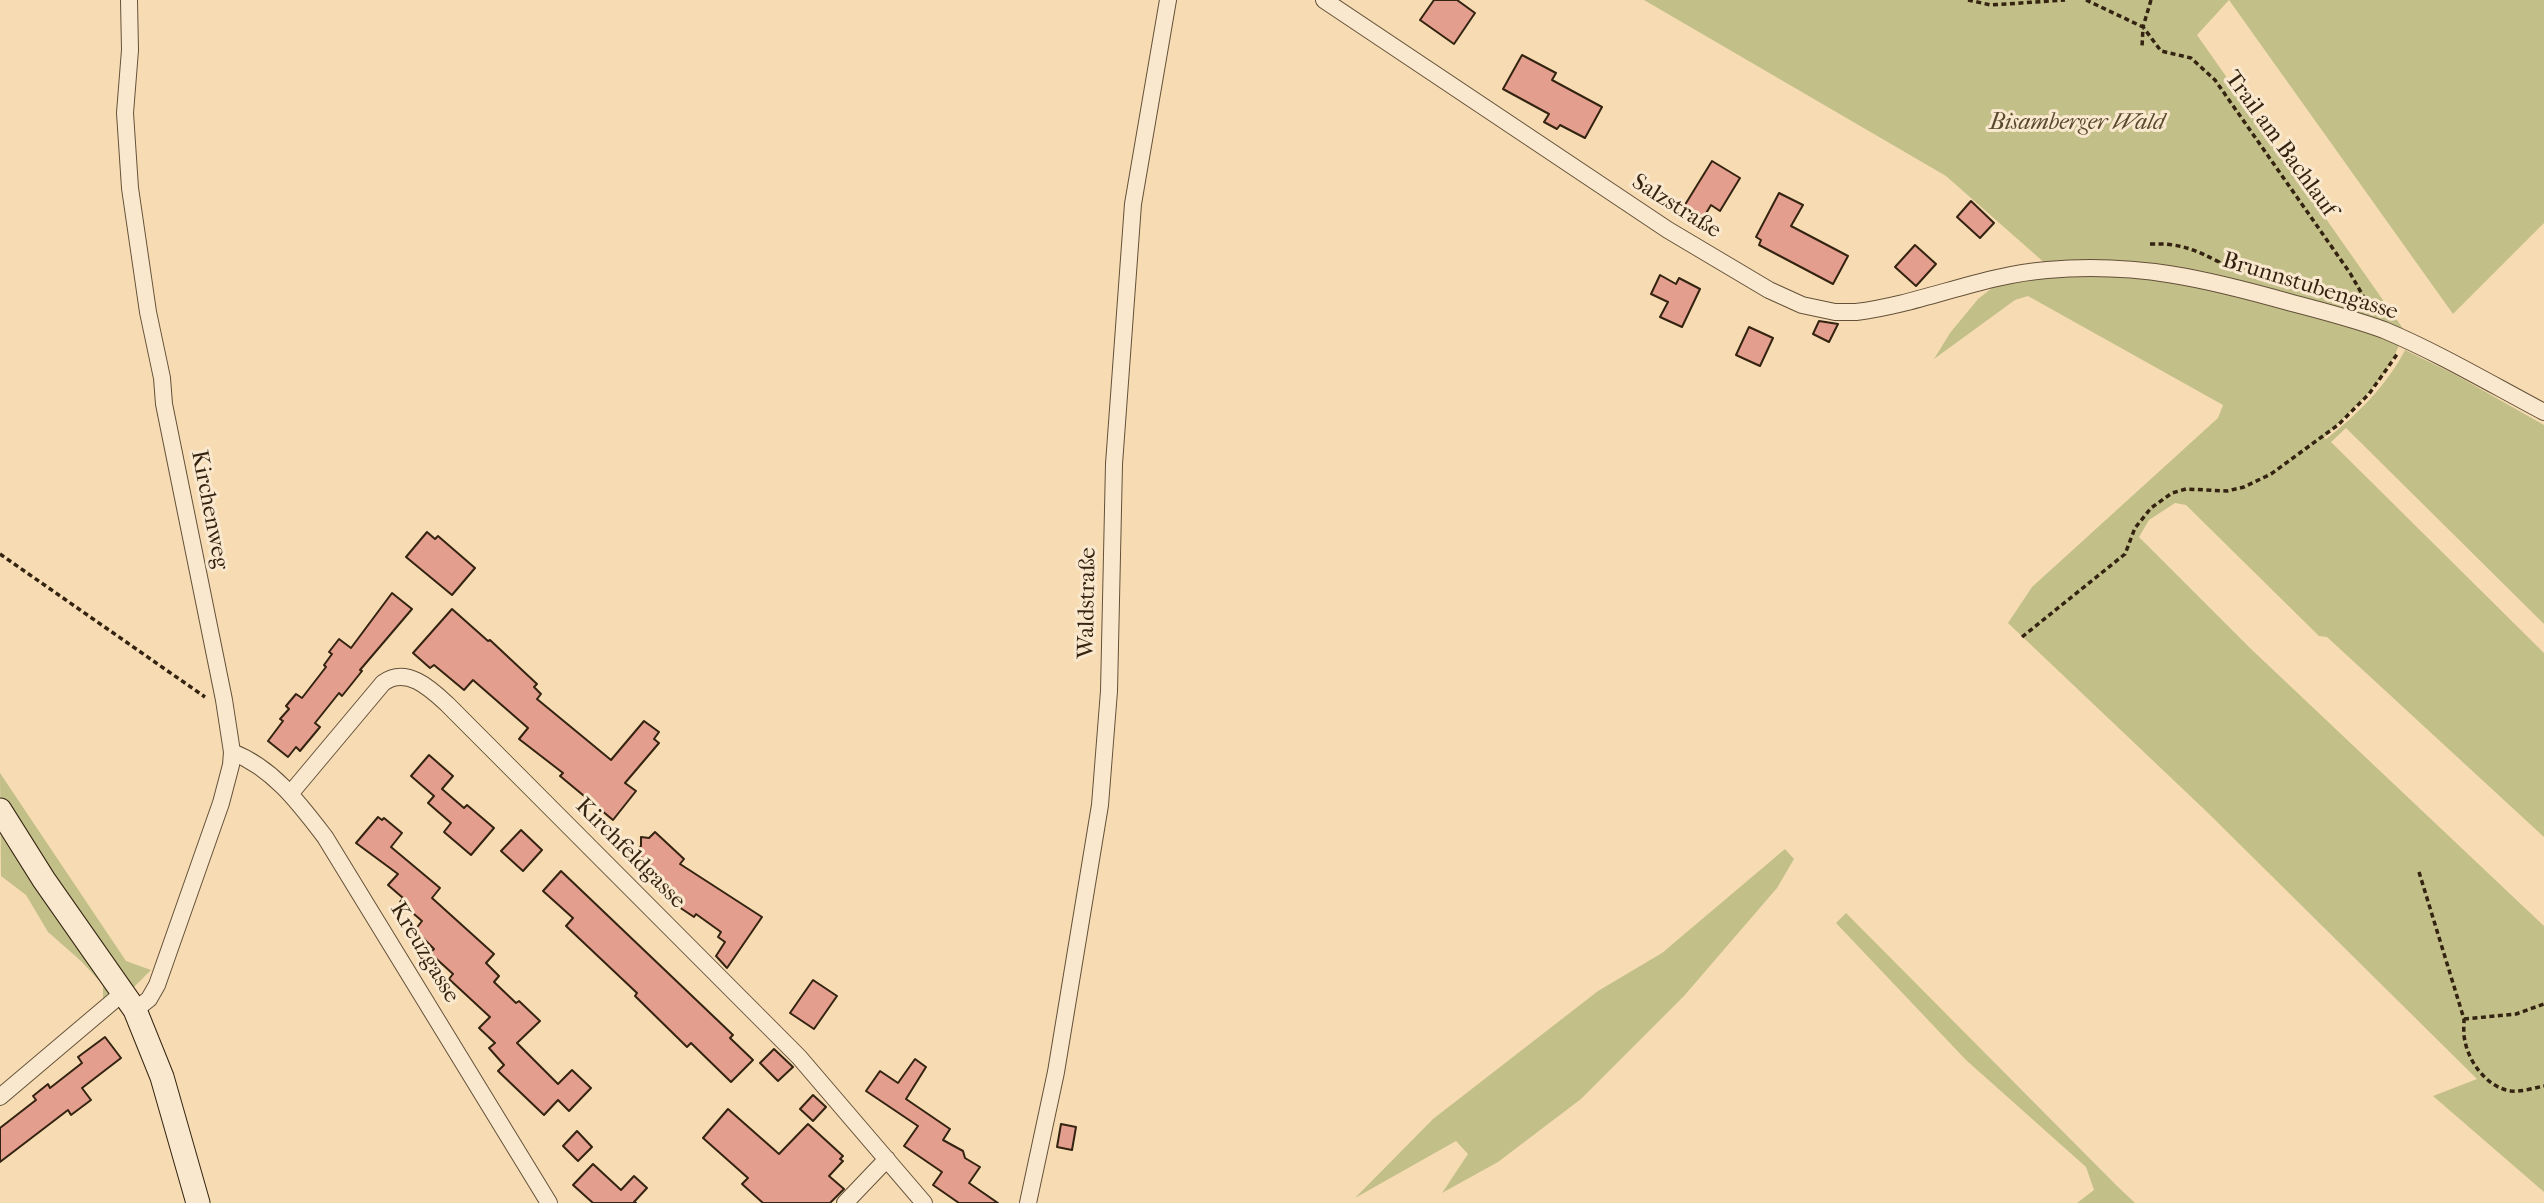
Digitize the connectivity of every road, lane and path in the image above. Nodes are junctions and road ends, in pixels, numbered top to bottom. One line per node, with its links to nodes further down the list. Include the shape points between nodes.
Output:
1 (129, 0): 17 (street, Kirchenweg, via 125,113 130,188 164,404)
2 (1168, 0): 32 (street, Waldstraße, via 1133,204 1114,464 1109,691 1100,805 1056,1072)
3 (1324, 0): 11 (street, Salzstraße, via 1668,230 1790,301 1835,312 1864,311)
4 (1968, 0): 5 (path, via 1991,5)
5 (2065, 0)
6 (2086, 0): 8 (path)
7 (2151, 0): 8 (path)
8 (2143, 27): 9 (path); 13 (path, Trail am Bachlauf, via 2161,51 2191,58 2215,80 2350,273)
9 (2142, 47)
10 (2150, 244): 12 (path, via 2172,243 2196,250 2219,262)
11 (2046, 270): 12 (street, Brunnstubengasse, via 2138,269)
12 (2228, 284): 13 (street, Brunnstubengasse)
13 (2382, 330): 14 (street, Brunnstubengasse); 16 (path, Trail am Bachlauf, via 2398,353 2369,394 2339,425 2272,474 2244,487 2186,489 2151,508 2135,528 2125,554)
14 (2544, 412)
15 (0, 554): 17 (path, via 199,694)
16 (2022, 637)
17 (224, 700): 18 (street, Kirchenweg)
18 (232, 752): 19 (street, Kreuzgasse, via 255,762); 22 (street, Kirchenweg, via 221,803 157,985 149,999)
19 (290, 794): 27 (street, Kirchfeldgasse, via 383,683 401,676 424,684 799,1057); 29 (street, Kreuzgasse, via 347,870)
20 (0, 810): 22 (main road)
21 (2419, 872): 24 (path)
22 (130, 1001): 26 (street, Kirchenweg); 28 (main road, via 162,1077)
23 (2544, 1004): 24 (path, via 2516,1014)
24 (2464, 1019): 25 (path, via 2465,1042 2486,1080 2512,1091)
25 (2544, 1086)
26 (0, 1097)
27 (887, 1159): 30 (street); 31 (street, Kirchfeldgasse)
28 (198, 1203)
29 (549, 1203)
30 (845, 1203)
31 (924, 1203)
32 (1028, 1203)

